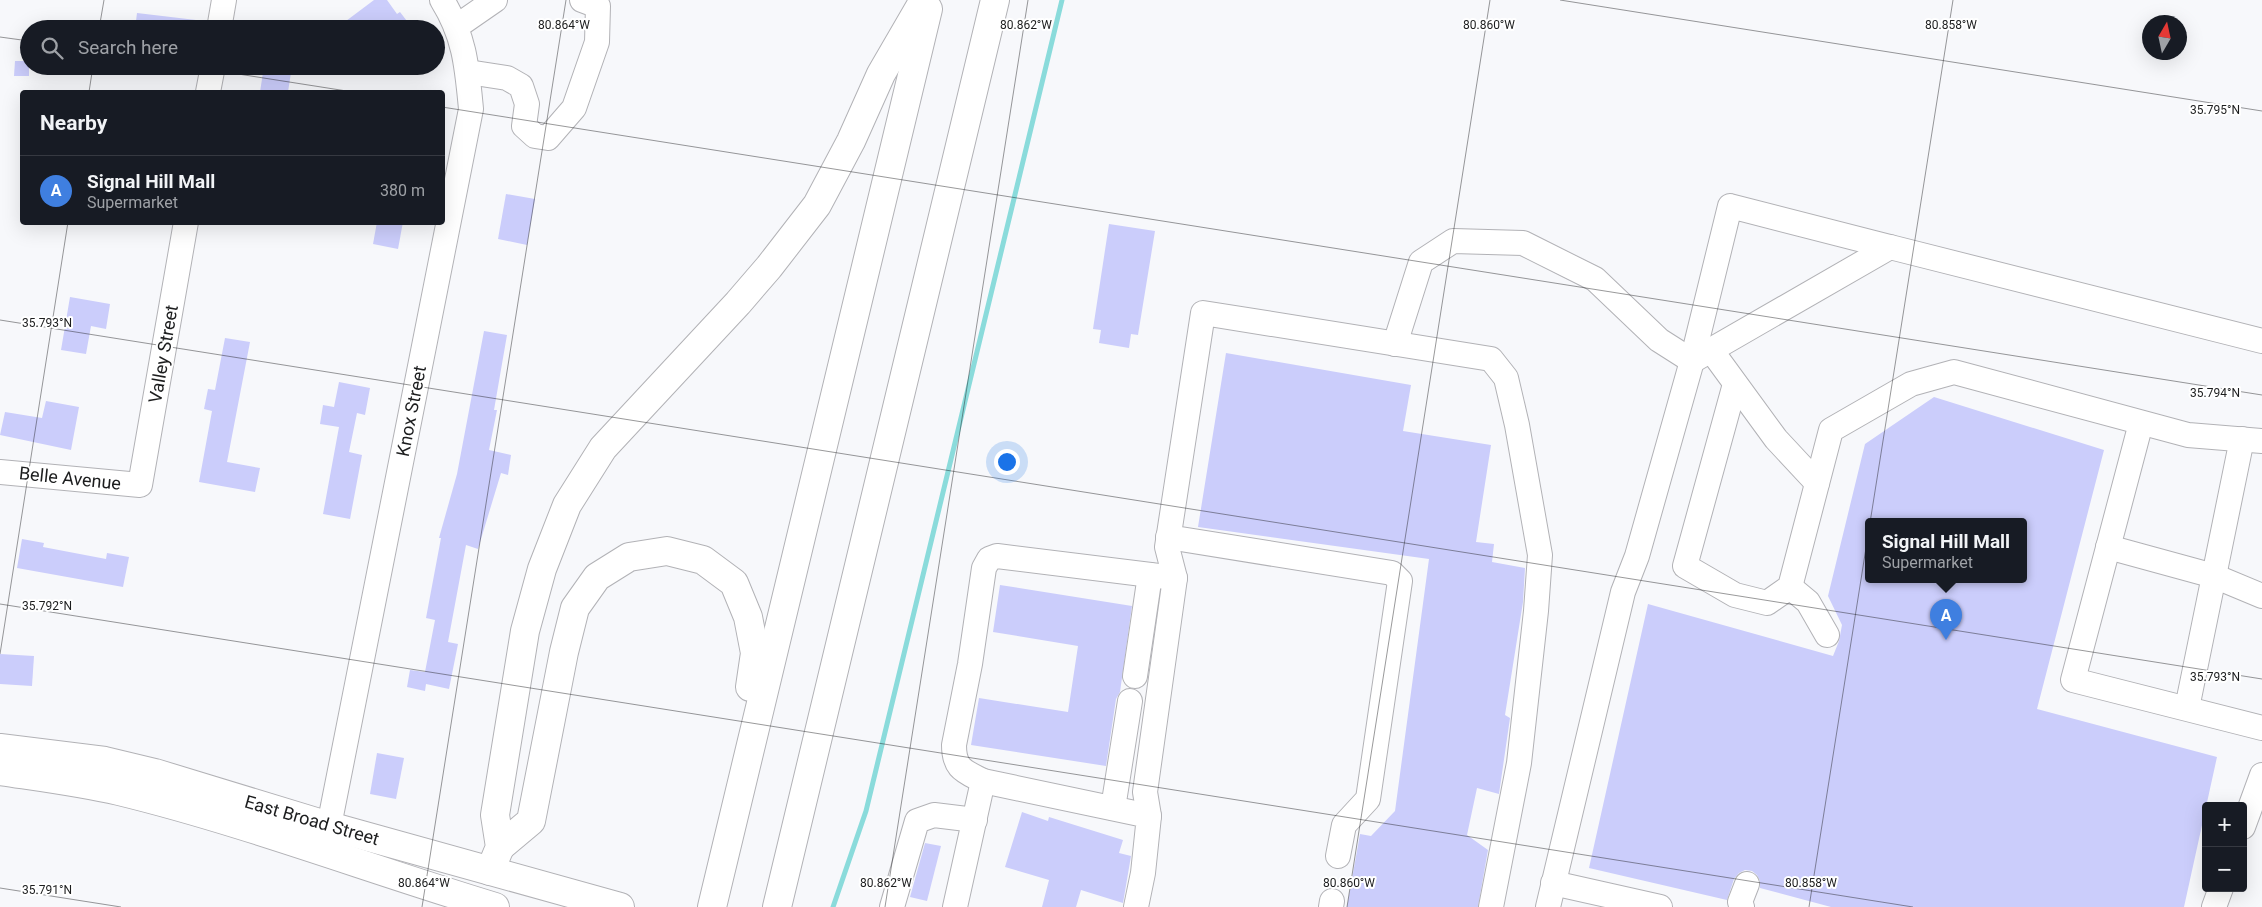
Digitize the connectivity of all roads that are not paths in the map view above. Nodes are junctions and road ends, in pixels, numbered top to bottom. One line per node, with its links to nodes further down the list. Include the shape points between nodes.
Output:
1 (224, 0): 8 (street)
2 (442, 0): 9 (street, Knox Street)
3 (496, 0): 9 (street)
4 (582, 0): 10 (street, via 598,6 597,42 574,108 548,138 535,136 524,126 527,104 522,86 507,78)
5 (924, 0): 47 (main road, via 881,74 817,205 738,303 603,448 567,505 542,569 525,631 495,815)
6 (930, 0): 54 (main road)
7 (995, 0): 30 (main road)
8 (221, 20)
9 (456, 26): 10 (street, Knox Street)
10 (468, 72): 45 (street, Knox Street, via 471,109)
11 (211, 75): 12 (street)
12 (208, 90)
13 (185, 225): 23 (street, Valley Street)
14 (1890, 247): 15 (street); 17 (street); 17 (street, via 1730,206)
15 (2262, 341)
16 (1395, 344): 17 (street, via 1422,262 1453,241 1523,243 1595,279 1659,340); 24 (street, via 1203,312); 60 (street, via 1491,359 1506,378 1540,555 1518,763)
17 (1701, 355): 18 (street); 48 (street, via 1623,592)
18 (1735, 384): 22 (street, via 1776,439); 29 (street, via 1686,566 1735,594 1767,603)
19 (2141, 423): 20 (street, via 2188,435); 22 (street, via 1951,363 1831,430); 25 (street)
20 (2252, 440): 27 (street)
21 (0, 472): 23 (street, Belle Avenue)
22 (1818, 482): 29 (street)
23 (140, 485)
24 (1168, 537): 28 (street, via 1167,547); 46 (street, via 1392,573 1400,582 1368,800 1344,825)
25 (2108, 547): 27 (street); 35 (street, via 2074,680)
26 (1150, 575): 28 (street); 33 (street); 40 (street, via 997,556 989,559 984,568 954,745 957,764)
27 (2214, 576): 31 (street); 35 (street)
28 (1175, 578): 42 (street, via 1145,792)
29 (1790, 587): 32 (street, via 1808,602)
30 (852, 595): 55 (main road); 56 (main road)
31 (2262, 596)
32 (1827, 635)
33 (1134, 676)
34 (1130, 701): 41 (street)
35 (2187, 708): 36 (street)
36 (2262, 728)
37 (0, 748): 45 (main road, East Broad Street, via 122,765)
38 (0, 771): 51 (main road, East Broad Street, via 80,783 181,808)
39 (2262, 775): 43 (street)
40 (983, 781): 41 (street); 44 (street)
41 (1113, 808): 42 (street)
42 (1149, 816): 59 (street)
43 (2247, 816)
44 (975, 820): 57 (street, via 934,815 918,822); 58 (street)
45 (329, 826): 47 (main road, East Broad Street)
46 (1338, 856)
47 (495, 859): 51 (street); 52 (main road, East Broad Street); 53 (main road, via 530,822 575,608 597,577 629,557 666,551 704,560 734,583 748,617 755,653)
48 (1553, 883): 61 (street); 62 (street)
49 (1747, 884): 63 (street, via 1740,902)
50 (2220, 892): 64 (street)
51 (484, 906)
52 (620, 907)
53 (706, 907)
54 (712, 907)
55 (777, 907)
56 (795, 907)
57 (892, 907)
58 (955, 907)
59 (1136, 907)
60 (1491, 907)
61 (1548, 907)
62 (1660, 907)
63 (1742, 907)
64 (2214, 907)

